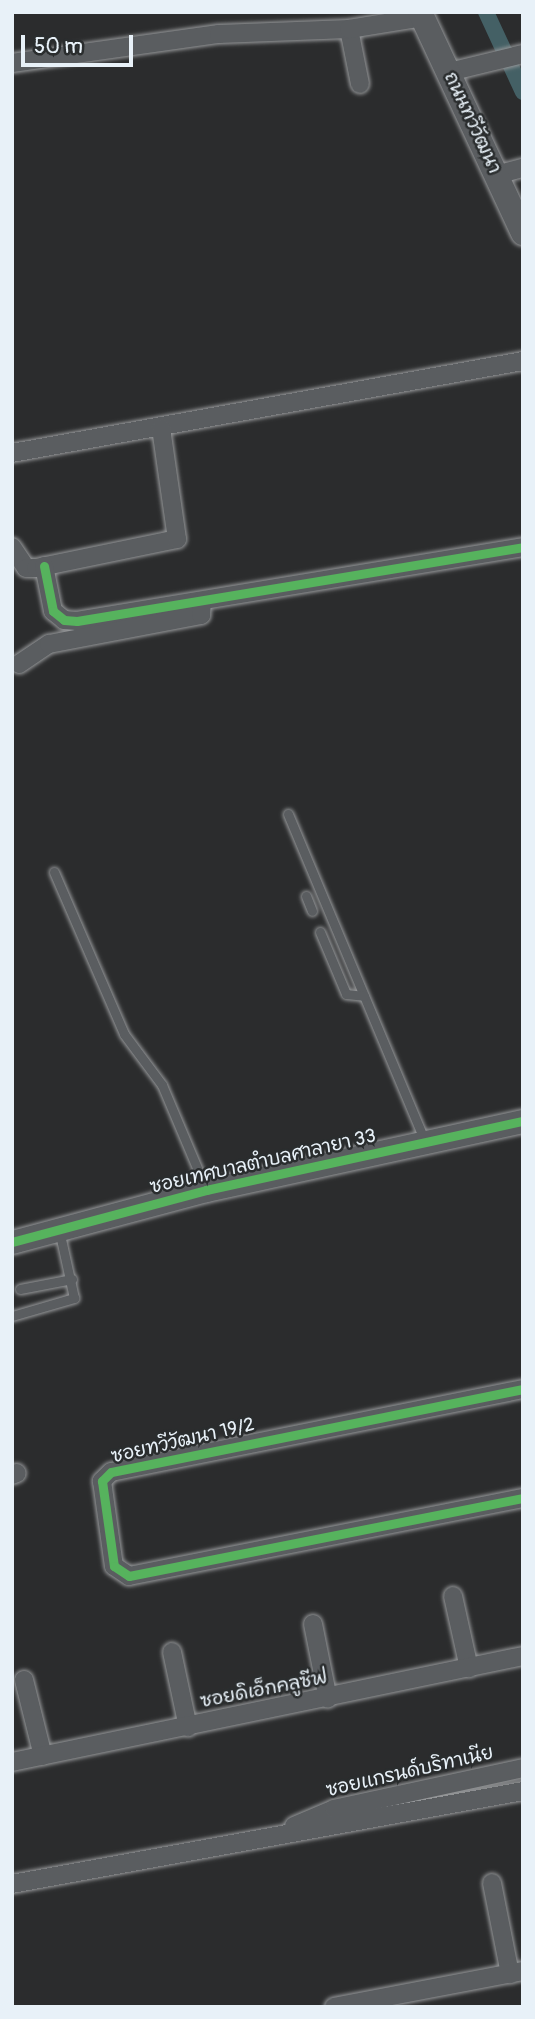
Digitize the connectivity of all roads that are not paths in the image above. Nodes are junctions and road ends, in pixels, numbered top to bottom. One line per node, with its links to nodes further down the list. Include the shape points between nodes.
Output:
1 (421, 15): 2 (street); 5 (main road, ถนนทวีวัฒนา)
2 (349, 29): 4 (street, via 219,34); 6 (street)
3 (523, 54): 5 (street)
4 (12, 64)
5 (449, 72): 8 (main road, ถนนทวีวัฒนา)
6 (360, 84)
7 (523, 168): 8 (street)
8 (496, 175): 9 (main road, ถนนทวีวัฒนา)
9 (523, 233)
10 (523, 361): 11 (street)
11 (161, 428): 12 (street); 15 (street, via 177,539)
12 (12, 453)
13 (12, 547): 15 (street, via 26,568)
14 (523, 547): 16 (street)
15 (44, 566): 16 (street, via 53,611 64,620)
16 (202, 601): 17 (street, via 201,615 49,644)
17 (19, 664)
18 (288, 814): 23 (lane)
19 (54, 872): 26 (lane, via 124,1034 162,1085)
20 (306, 896): 21 (lane)
21 (312, 911)
22 (320, 932): 23 (lane, via 346,994)
23 (364, 996): 25 (lane)
24 (523, 1121): 25 (street, ซอยเทศบาลตำบลศาลายา 33)
25 (426, 1143): 26 (street, ซอยเทศบาลตำบลศาลายา 33)
26 (206, 1190): 27 (street, ซอยเทศบาลตำบลศาลายา 33)
27 (58, 1230): 28 (street, ซอยเทศบาลตำบลศาลายา 33); 29 (lane)
28 (12, 1242)
29 (72, 1279): 30 (lane); 31 (lane, via 75,1293 69,1303)
30 (20, 1289)
31 (12, 1316)
32 (523, 1389): 33 (street, ซอยทวีวัฒนา 19/2, via 111,1472 102,1481 102,1492 114,1566 121,1574 140,1576)
33 (523, 1499)
34 (453, 1596): 38 (street)
35 (313, 1624): 40 (street)
36 (172, 1652): 41 (street)
37 (523, 1656): 38 (street, ซอยดิเอ็กคลูซีฟ)
38 (469, 1668): 40 (street, ซอยดิเอ็กคลูซีฟ)
39 (24, 1680): 42 (street)
40 (328, 1699): 41 (street, ซอยดิเอ็กคลูซีฟ)
41 (188, 1727): 42 (street, ซอยดิเอ็กคลูซีฟ)
42 (43, 1756): 43 (street, ซอยดิเอ็กคลูซีฟ)
43 (12, 1762)
44 (523, 1768): 46 (street, ซอยแกรนด์บริทาเนีย, via 334,1809)
45 (523, 1791): 46 (street, ซอยแกรนด์บริทาเนีย, via 428,1812)
46 (268, 1837): 48 (street, ซอยแกรนด์บริทาเนีย)
47 (492, 1883): 49 (street)
48 (12, 1884)
49 (517, 1973): 50 (street)
50 (334, 2007)

